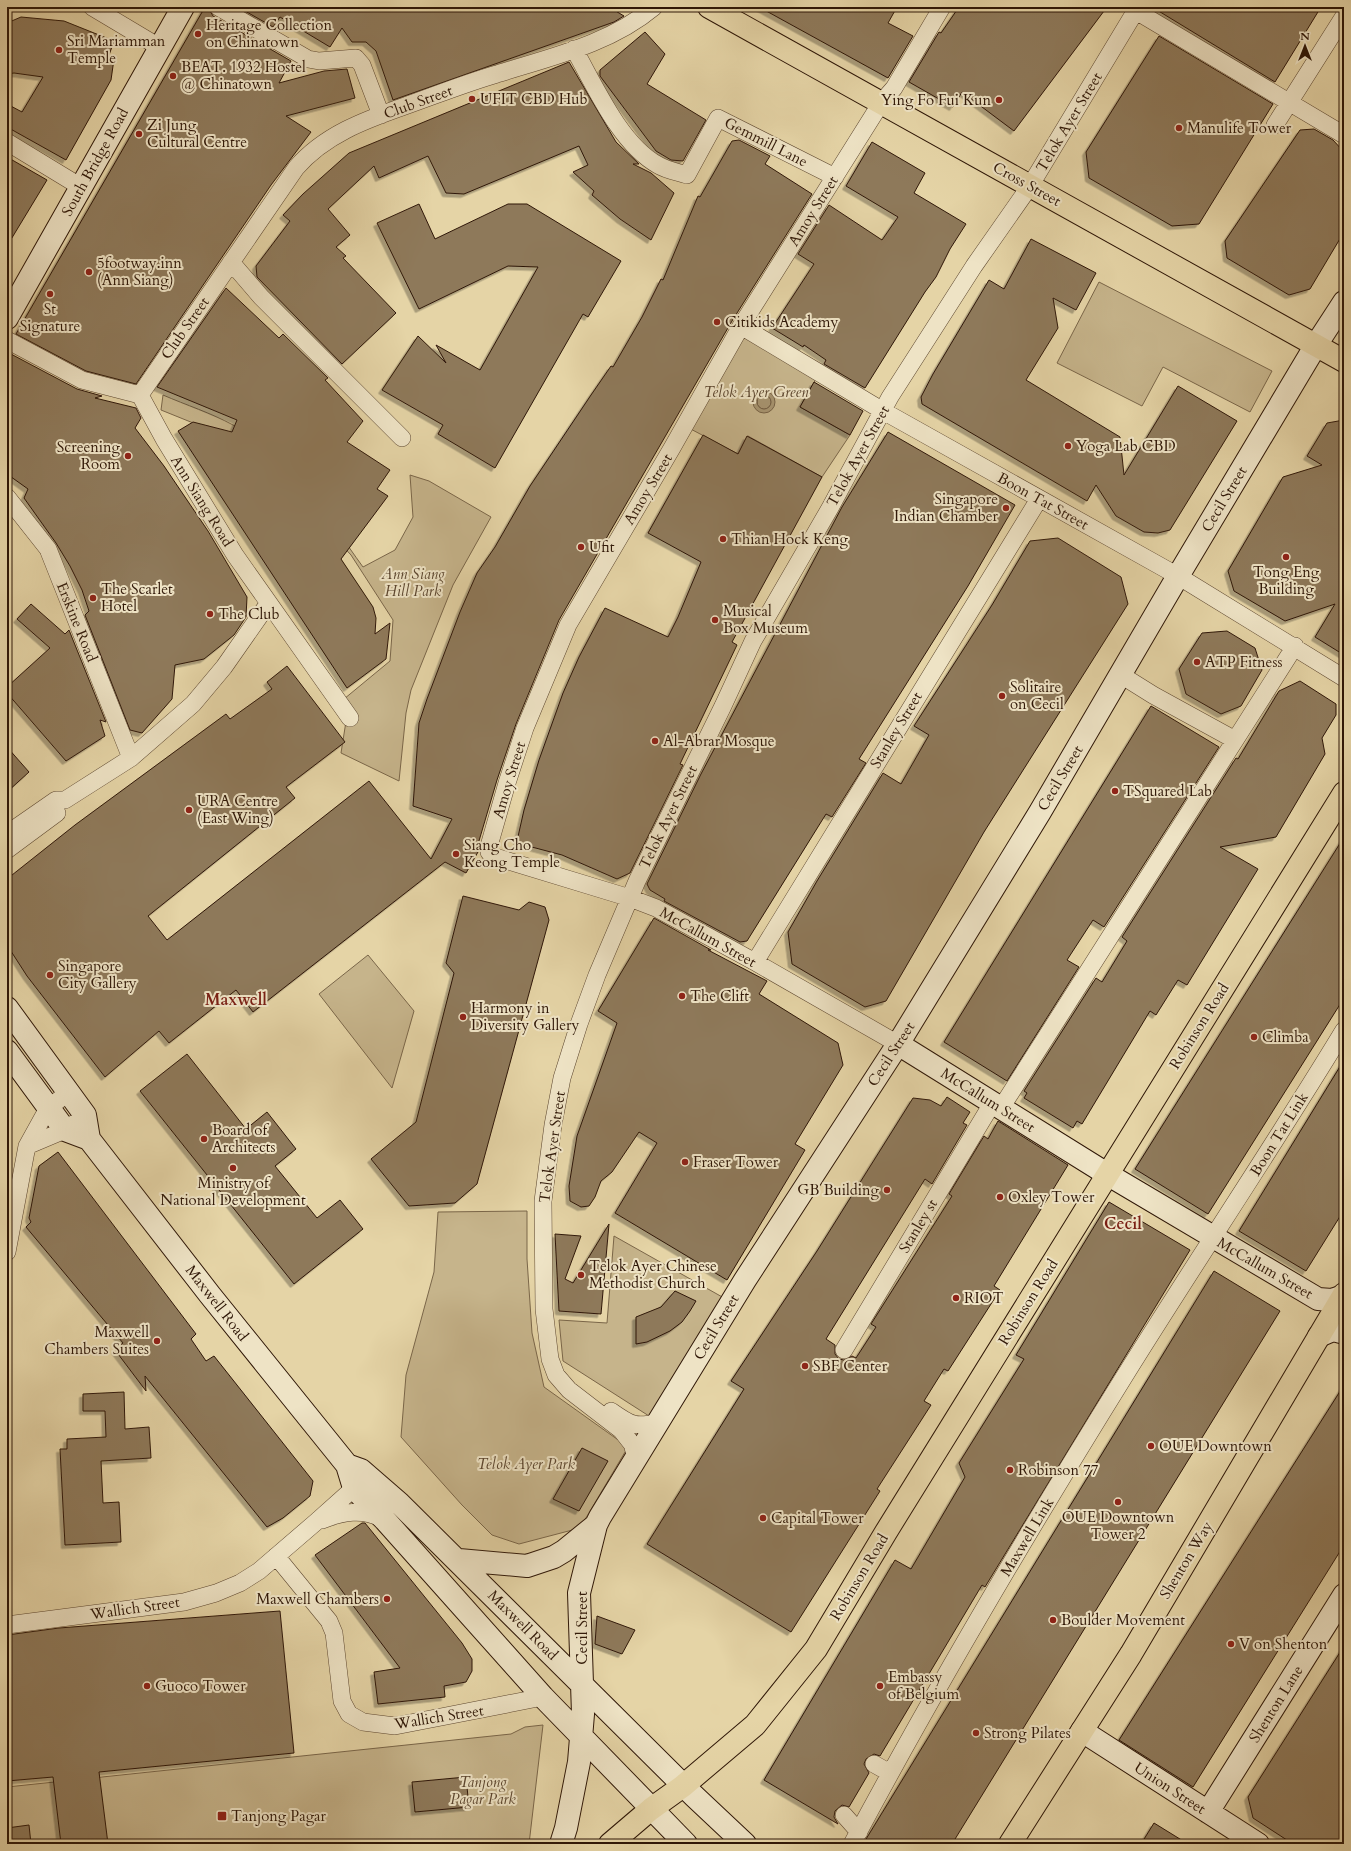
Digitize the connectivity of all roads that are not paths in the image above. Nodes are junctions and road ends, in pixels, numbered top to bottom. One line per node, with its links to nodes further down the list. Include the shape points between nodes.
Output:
1 (92, 7): 9 (street)
2 (183, 7): 9 (main road, South Bridge Road)
3 (218, 7): 13 (street, via 308,59 319,61 356,58 362,65)
4 (654, 7): 10 (street, Club Street, via 621,30)
5 (710, 7): 11 (main road, Cross Street)
6 (942, 7): 11 (street, Amoy Street, via 894,88)
7 (1137, 9): 12 (street); 18 (street, Telok Ayer Street)
8 (1344, 16): 12 (street)
9 (159, 47): 19 (main road, South Bridge Road)
10 (574, 50): 13 (street, Club Street); 17 (street, Gemmill Lane, via 620,128 634,147 658,165 687,175 718,118)
11 (881, 103): 17 (street, Amoy Street); 18 (main road, Cross Street)
12 (1289, 103): 14 (street); 15 (street)
13 (381, 115): 20 (street, Club Street, via 340,133 309,153)
14 (1275, 125)
15 (1344, 135)
16 (7, 142): 19 (street)
17 (835, 177): 23 (street, Amoy Street)
18 (1030, 186): 25 (main road, Cross Street); 28 (street, Telok Ayer Street, via 974,266)
19 (81, 187): 22 (main road, South Bridge Road)
20 (231, 262): 27 (street, Club Street); 29 (street, via 261,297)
21 (1344, 302): 25 (main road, Cecil Street)
22 (7, 318)
23 (741, 326): 28 (street, Boon Tat Street); 44 (street, Amoy Street, via 568,626 525,728 489,846 492,856)
24 (7, 340): 27 (street, via 82,380)
25 (1316, 346): 26 (main road, Cross Street); 32 (main road, Cecil Street)
26 (1344, 362)
27 (140, 395): 33 (street, Ann Siang Road, via 164,440)
28 (882, 411): 31 (street, Boon Tat Street); 44 (street, Telok Ayer Street, via 754,641)
29 (402, 438)
30 (7, 497): 39 (street, Erskine Road, via 48,549)
31 (1039, 499): 32 (street, Boon Tat Street); 45 (street, Stanley Street)
32 (1178, 576): 34 (street, Boon Tat Street); 35 (main road, Cecil Street)
33 (268, 604): 37 (street, Ann Siang Road); 39 (street, via 224,667 193,704)
34 (1295, 646): 36 (street, Boon Tat Street); 38 (street, Stanley st)
35 (1121, 674): 38 (street, via 1153,695); 48 (main road, Cecil Street)
36 (1344, 678)
37 (350, 718)
38 (1235, 740): 51 (street, Stanley st)
39 (131, 758): 41 (street)
40 (1344, 793): 57 (main road, Robinson Road)
41 (65, 800): 42 (street, via 56,800); 43 (street, via 62,809)
42 (7, 834)
43 (7, 850)
44 (623, 896): 45 (street, McCallum Street, via 656,908); 64 (street, Telok Ayer Street, via 617,928 597,975 562,1078 548,1159 543,1201 543,1271 545,1325 550,1359)
45 (755, 962): 48 (street, McCallum Street)
46 (7, 1008): 50 (main road, Maxwell Road)
47 (1344, 1030): 58 (street, Boon Tat Link)
48 (898, 1044): 51 (main road, McCallum Street); 65 (main road, Cecil Street, via 745,1280)
49 (7, 1051): 52 (main road)
50 (68, 1093): 52 (street); 53 (main road, Maxwell Road)
51 (997, 1105): 57 (main road, McCallum Street); 63 (street, Stanley st)
52 (48, 1108): 54 (main road); 56 (street)
53 (85, 1115): 54 (street); 55 (main road, Maxwell Road)
54 (65, 1130): 55 (main road); 56 (street)
55 (89, 1139): 67 (main road, Maxwell Road)
56 (27, 1146): 59 (street)
57 (1107, 1174): 58 (main road, McCallum Street); 81 (main road, Robinson Road, via 816,1649 756,1725)
58 (1213, 1237): 60 (main road, McCallum Street, via 1318,1299 1332,1300); 80 (street, Maxwell Link, via 1123,1378 1002,1578)
59 (7, 1252)
60 (1344, 1295): 62 (main road, Shenton Way)
61 (1344, 1333): 62 (main road, via 1333,1330)
62 (1319, 1336): 77 (main road, Shenton Way)
63 (844, 1350)
64 (556, 1375): 65 (street, via 628,1423 642,1426); 66 (street, Telok Ayer Street, via 569,1390 621,1430 632,1444)
65 (658, 1422): 66 (main road, Cecil Street)
66 (636, 1457): 70 (main road, Cecil Street)
67 (354, 1474): 68 (main road, Maxwell Road); 69 (street, Wallich Street); 72 (main road, Maxwell Road, via 399,1503)
68 (386, 1520): 69 (street, Wallich Street, via 359,1511); 76 (main road, Maxwell Road)
69 (316, 1522): 71 (street, Wallich Street)
70 (596, 1525): 72 (main road, via 554,1557 527,1566); 75 (main road, Cecil Street, via 579,1593)
71 (276, 1556): 74 (street, Wallich Street, via 259,1571 240,1582 216,1593 184,1602); 76 (street, Wallich Street, via 328,1621 335,1639 342,1702 349,1714 363,1722 395,1726)
72 (459, 1560): 75 (main road, Maxwell Road)
73 (1344, 1595): 83 (main road, Shenton Lane)
74 (7, 1625)
75 (583, 1685): 78 (main road, Cecil Street); 81 (main road, Maxwell Road)
76 (543, 1697): 78 (main road, Maxwell Road)
77 (1082, 1731): 83 (main road, Union Street); 90 (main road, Shenton Way)
78 (581, 1736): 82 (main road, Maxwell Road); 86 (main road, Cecil Street, via 568,1820)
79 (874, 1764): 80 (street)
80 (890, 1774): 85 (street, Maxwell Link)
81 (683, 1786): 82 (main road, Robinson Road); 89 (main road, Maxwell Road)
82 (651, 1809): 87 (main road, Robinson Road); 88 (main road, Maxwell Road)
83 (1208, 1812): 91 (main road, Union Street)
84 (844, 1815): 85 (street)
85 (855, 1838)
86 (561, 1844)
87 (610, 1844)
88 (686, 1844)
89 (745, 1844)
90 (1010, 1844)
91 (1258, 1844)

